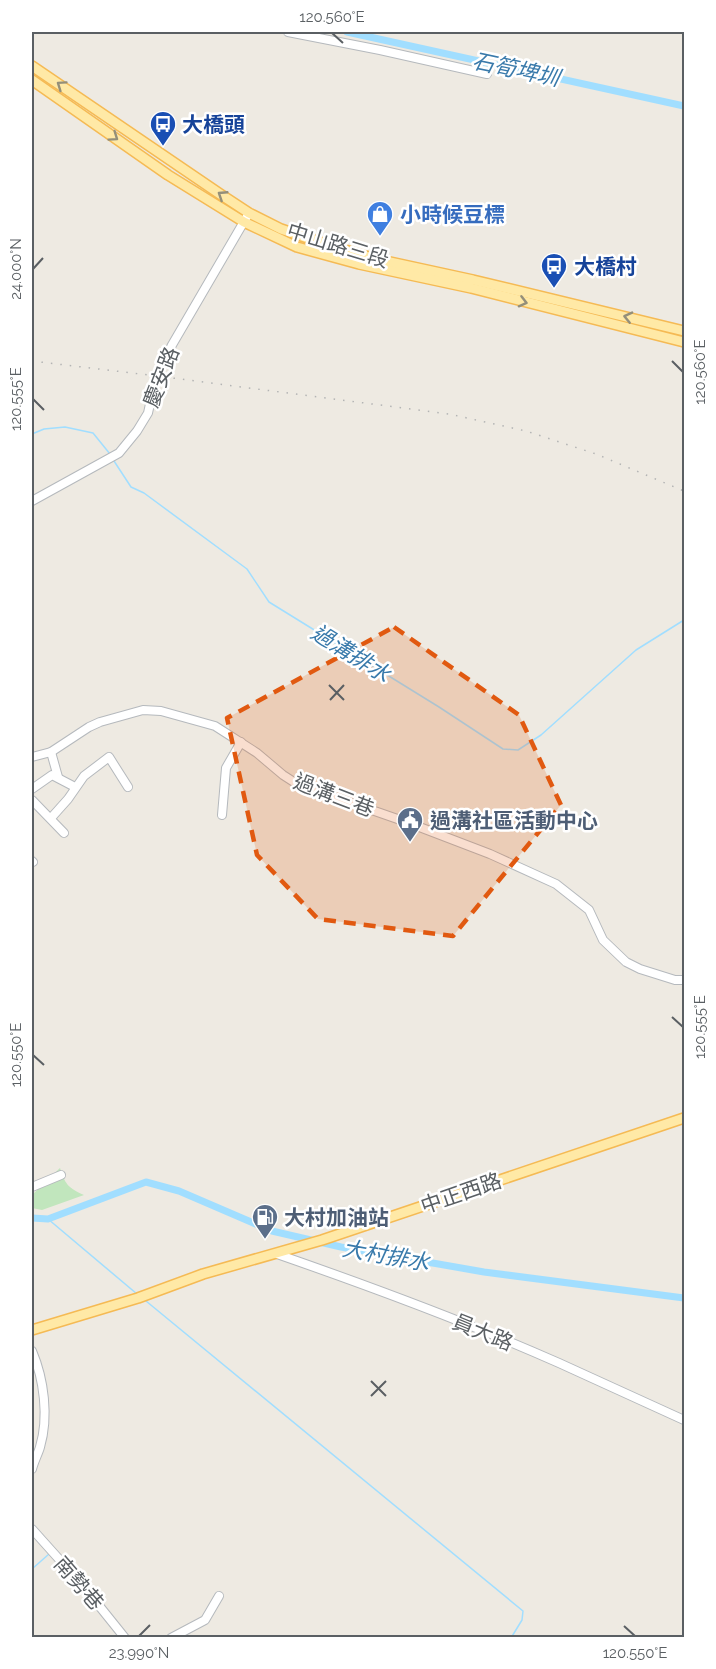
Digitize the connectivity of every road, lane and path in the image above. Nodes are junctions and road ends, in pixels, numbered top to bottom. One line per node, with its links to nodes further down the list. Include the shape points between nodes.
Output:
1 (288, 32): 3 (street)
2 (32, 66): 5 (main road, 中山路三段, one-way to 2)
3 (487, 74)
4 (32, 80): 6 (main road, 中山路三段, one-way to 6)
5 (249, 213): 6 (street, 慶安路); 7 (main road, 中山路三段, one-way to 5, via 361,255 281,229)
6 (244, 222): 8 (main road, 中山路三段, one-way to 8, via 297,247 358,264); 9 (street, 慶安路, via 172,345 155,381 148,413 137,431 119,453)
7 (684, 331)
8 (684, 342)
9 (32, 501)
10 (241, 742): 11 (street, 過溝三巷, via 215,726 143,710 100,722); 18 (street, via 226,768); 21 (street, 過溝三巷, via 297,784 490,854 556,884 589,910 603,940 626,962 648,972)
11 (51, 752): 12 (street, 過溝三巷); 13 (street)
12 (32, 757)
13 (58, 777): 14 (street); 16 (street, via 52,775)
14 (75, 787): 15 (street, via 109,757); 19 (street)
15 (128, 787)
16 (32, 789)
17 (32, 800): 19 (street)
18 (222, 815)
19 (51, 818): 20 (street)
20 (64, 832)
21 (684, 980)
22 (684, 1118): 25 (main road, 中正西路)
23 (61, 1175): 24 (street)
24 (32, 1187)
25 (277, 1254): 26 (main road, 中正西路); 28 (street, 員大路, via 470,1326)
26 (32, 1330)
27 (32, 1351): 29 (street, via 42,1385 45,1421)
28 (684, 1420)
29 (32, 1468)
30 (32, 1532): 32 (street, 南勢巷)
31 (219, 1596): 33 (street, via 205,1620)
32 (125, 1638)
33 (171, 1638)

